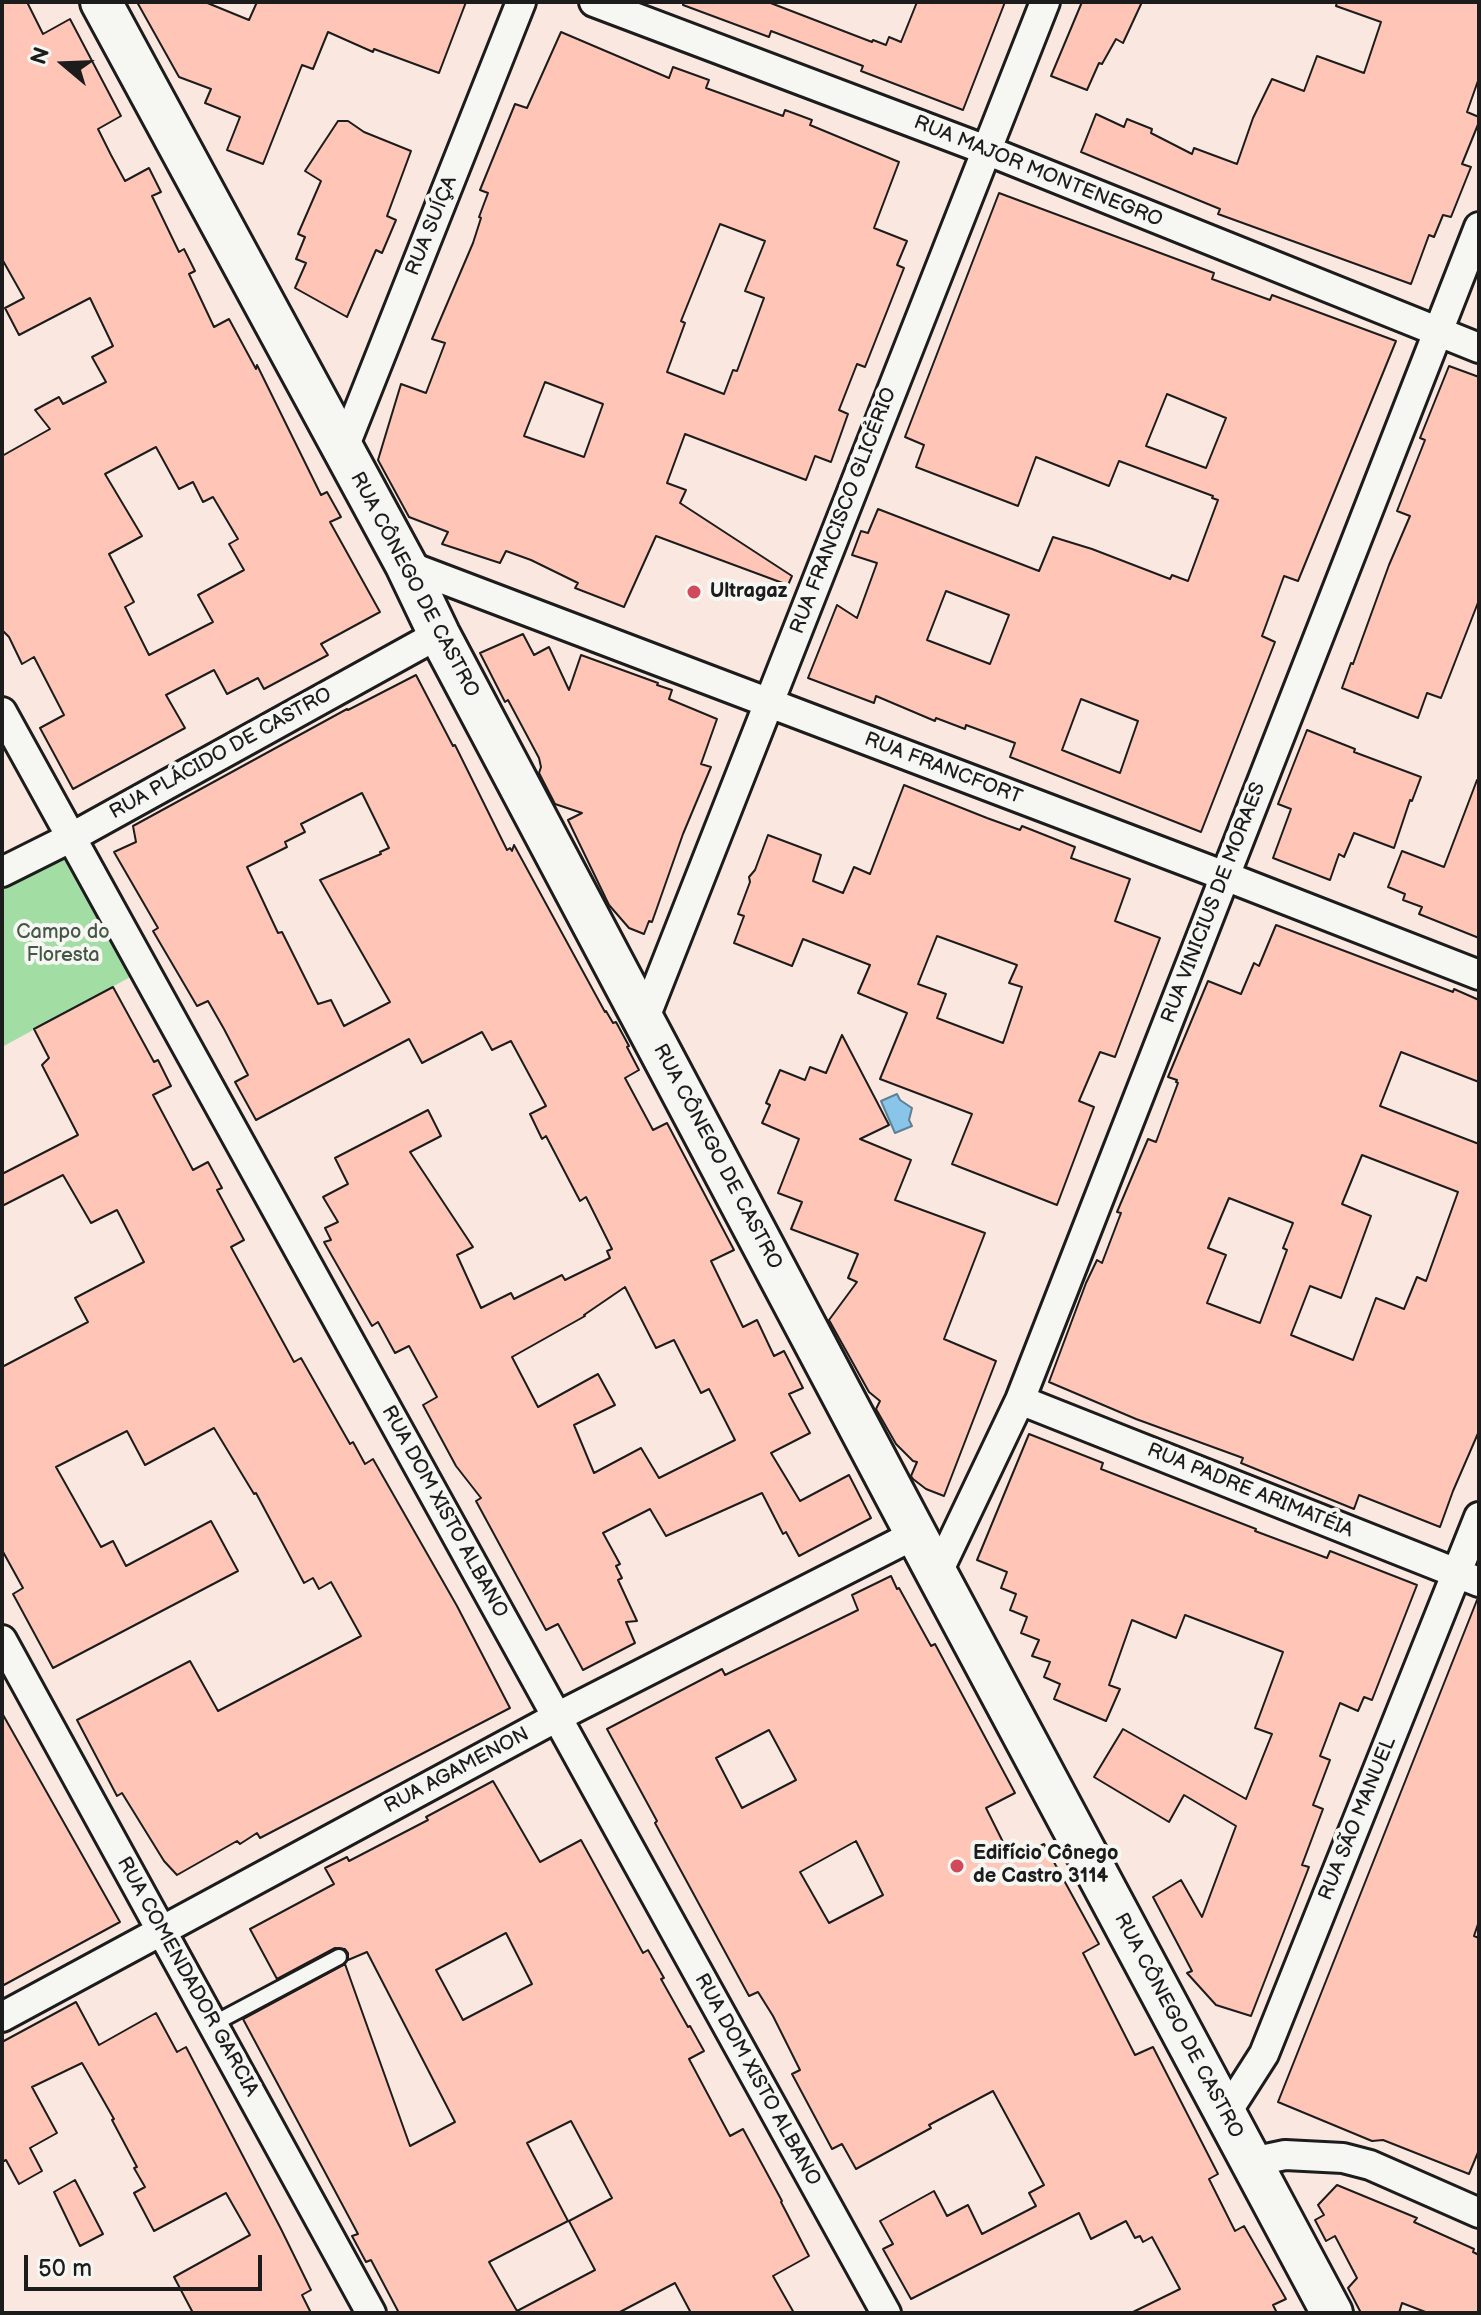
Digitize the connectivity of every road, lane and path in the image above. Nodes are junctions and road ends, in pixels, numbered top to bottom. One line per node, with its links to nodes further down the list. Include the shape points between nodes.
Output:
1 (101, 2): 9 (main road, RUA CÔNEGO DE CASTRO)
2 (521, 2): 9 (street, RUA SUÍÇA)
3 (594, 2): 5 (street, RUA MAJOR MONTENEGRO)
4 (1045, 2): 5 (street, RUA FRANCISCO GLICÉRIO)
5 (986, 150): 7 (street, RUA MAJOR MONTENEGRO); 12 (street, RUA FRANCISCO GLICÉRIO)
6 (1479, 227): 7 (street, RUA VINICIUS DE MORAES)
7 (1438, 332): 8 (street, RUA MAJOR MONTENEGRO); 16 (street, RUA VINICIUS DE MORAES)
8 (1479, 348)
9 (343, 450): 10 (main road, RUA CÔNEGO DE CASTRO)
10 (406, 565): 11 (main road, RUA CÔNEGO DE CASTRO); 12 (street, RUA FRANCFORT)
11 (439, 634): 14 (street, RUA PLÁCIDO DE CASTRO); 18 (main road, RUA CÔNEGO DE CASTRO)
12 (769, 703): 16 (street, RUA FRANCFORT); 18 (street, RUA FRANCISCO GLICÉRIO)
13 (2, 712): 14 (street, RUA DOM XISTO ALBANO)
14 (72, 837): 15 (street, RUA PLÁCIDO DE CASTRO); 25 (street, RUA DOM XISTO ALBANO)
15 (2, 872)
16 (1225, 876): 17 (street, RUA FRANCFORT); 19 (street, RUA VINICIUS DE MORAES)
17 (1479, 975)
18 (644, 1020): 21 (main road, RUA CÔNEGO DE CASTRO)
19 (1020, 1400): 22 (street, RUA VINICIUS DE MORAES); 23 (street, RUA PADRE ARIMATÉIA)
20 (1479, 1517): 23 (street, RUA SÃO MANUEL)
21 (916, 1534): 22 (main road, RUA CÔNEGO DE CASTRO); 25 (street, RUA AGAMENON)
22 (937, 1574): 30 (main road, RUA CÔNEGO DE CASTRO)
23 (1468, 1578): 30 (street, RUA SÃO MANUEL, via 1264,2054)
24 (2, 1640): 26 (street, RUA COMENDADOR GARCIA)
25 (557, 1717): 26 (street, RUA AGAMENON); 34 (street, RUA DOM XISTO ALBANO)
26 (162, 1931): 28 (street, RUA AGAMENON); 29 (street, RUA COMENDADOR GARCIA)
27 (339, 1957): 29 (lane)
28 (2, 2017)
29 (213, 2024): 33 (street, RUA COMENDADOR GARCIA)
30 (1225, 2115): 31 (main road, RUA CÔNEGO DE CASTRO)
31 (1252, 2162): 32 (street, via 1285,2155 1343,2158); 35 (main road, RUA CÔNEGO DE CASTRO)
32 (1479, 2213)
33 (371, 2313)
34 (886, 2313)
35 (1332, 2313)

